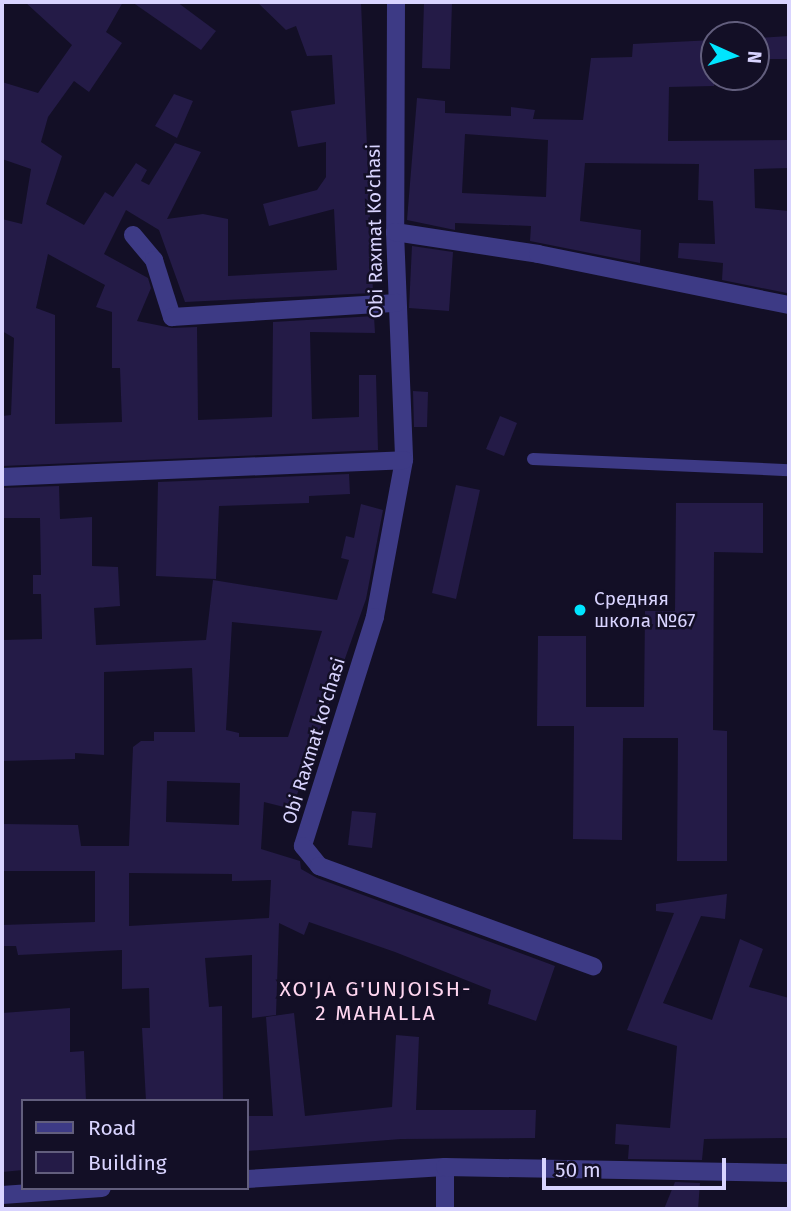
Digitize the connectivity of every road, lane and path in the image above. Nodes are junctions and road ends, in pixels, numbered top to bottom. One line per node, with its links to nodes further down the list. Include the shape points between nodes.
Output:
1 (396, 2): 2 (street, Obi Raxmat Ko'chasi)
2 (395, 232): 4 (street, Obi Raxmat Ko'chasi); 5 (street, via 538,254)
3 (133, 235): 4 (street, via 154,260 172,317)
4 (397, 303): 7 (street, Obi Raxmat Ko'chasi)
5 (789, 306)
6 (533, 459): 8 (lane)
7 (404, 460): 9 (street); 10 (street, Obi Raxmat ko'chasi, via 375,617 303,846 319,866)
8 (789, 470)
9 (2, 477)
10 (593, 966)
11 (445, 1167): 12 (street); 13 (street); 16 (street)
12 (789, 1173)
13 (248, 1179)
14 (73, 1190): 15 (street)
15 (2, 1195)
16 (445, 1209)

